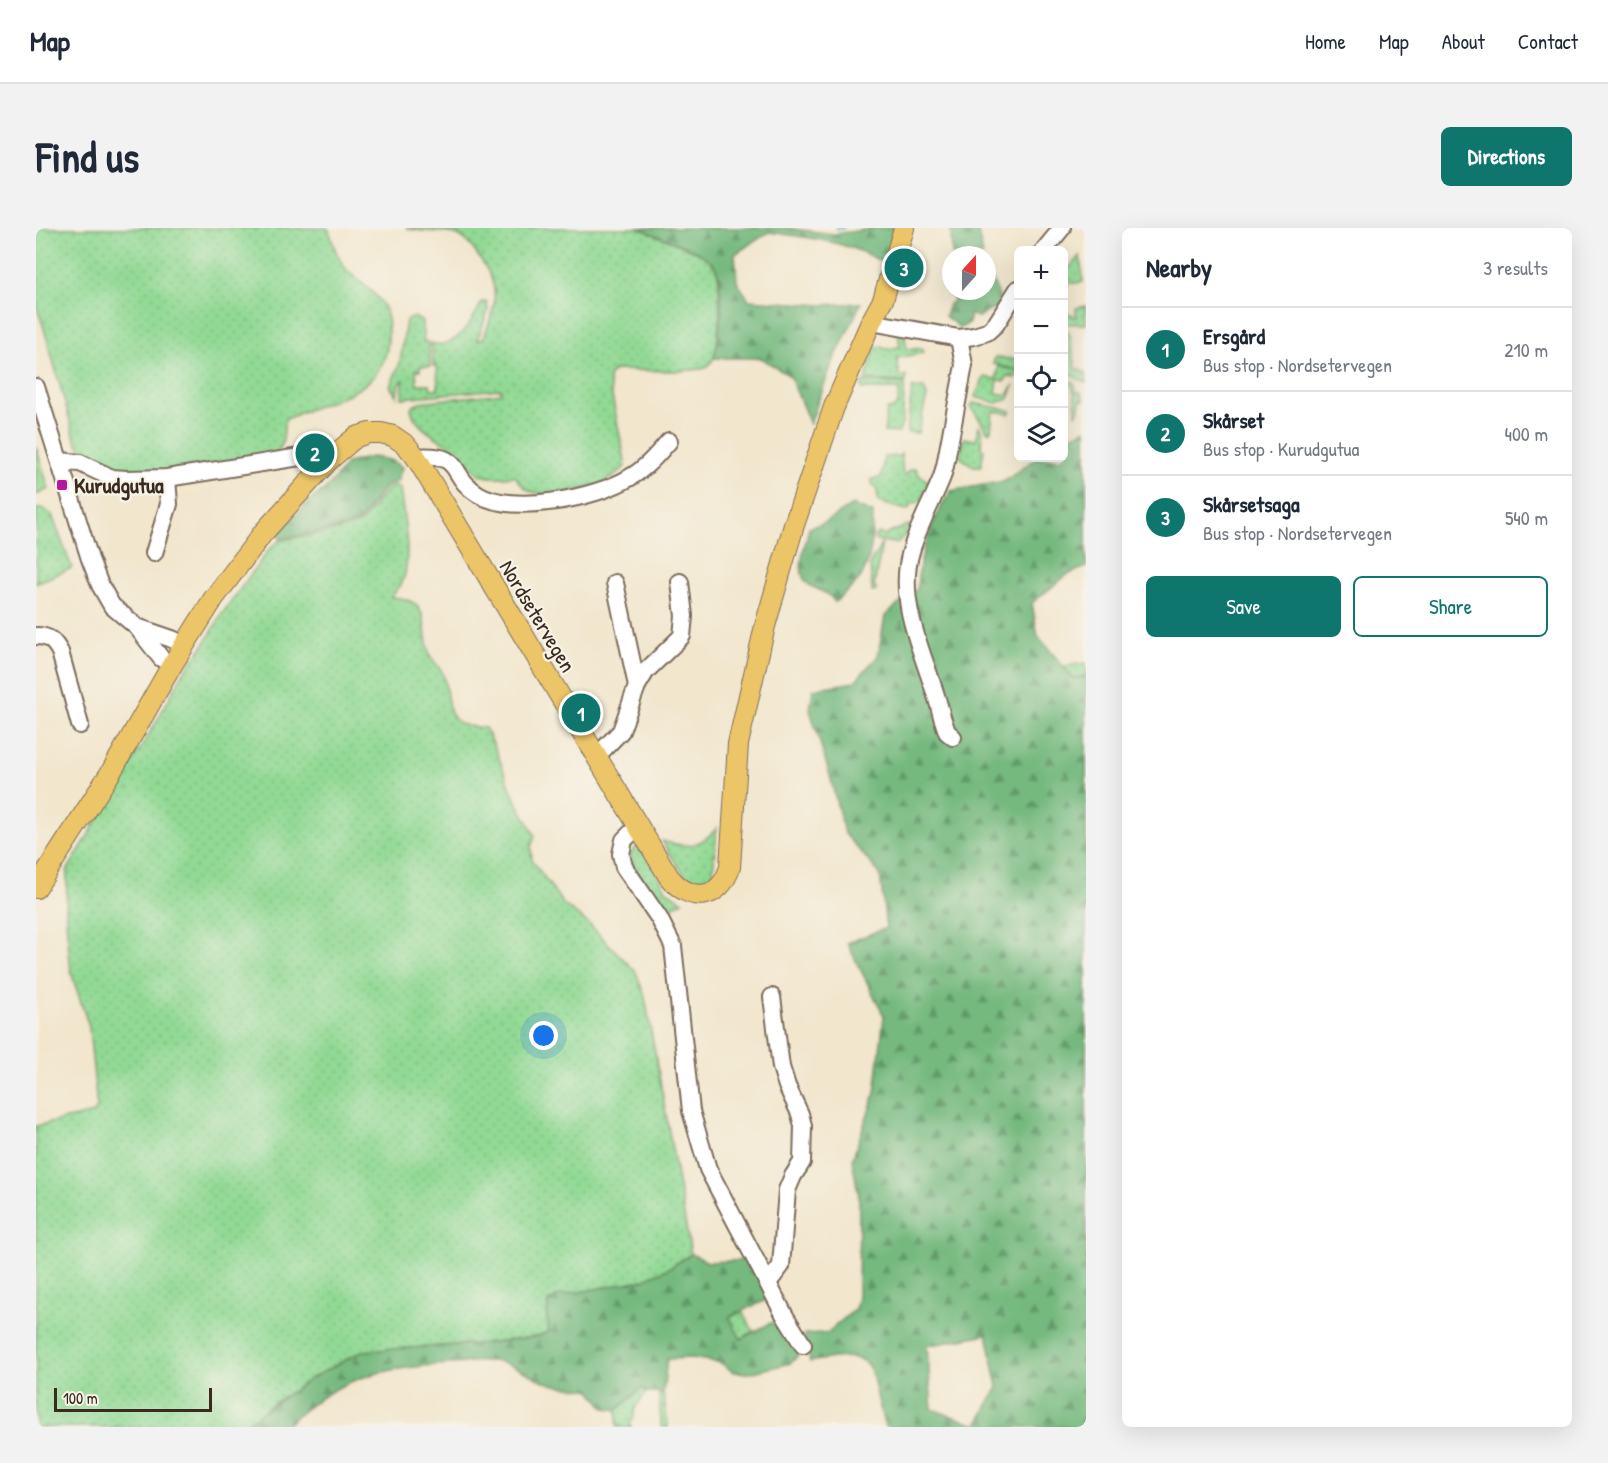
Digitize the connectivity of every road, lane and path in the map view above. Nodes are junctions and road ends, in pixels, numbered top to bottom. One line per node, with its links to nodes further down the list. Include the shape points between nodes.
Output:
1 (904, 228): 5 (main road, Nordsetervegen, via 886,290)
2 (1062, 228): 3 (street)
3 (1047, 246)
4 (1014, 295): 6 (street)
5 (871, 322): 7 (street); 26 (main road, Nordsetervegen, via 822,439 765,626 738,744 731,856 725,879 706,894 683,891 669,877)
6 (987, 332): 7 (street); 8 (street)
7 (958, 338): 8 (street)
8 (964, 365): 24 (street, via 942,477 914,544 907,577 916,633 947,732)
9 (36, 387): 13 (street)
10 (669, 441): 11 (street, via 642,469 616,485 548,503 486,498 467,485 445,458)
11 (416, 457): 12 (main road, Nordsetervegen, via 393,436 369,433 346,444); 25 (main road, Nordsetervegen)
12 (330, 459): 14 (street, via 300,457); 20 (main road, Nordsetervegen, via 245,556)
13 (60, 461): 14 (street, via 80,463 112,478); 18 (street, via 100,585 112,606)
14 (167, 478): 15 (street, via 169,504)
15 (153, 553)
16 (615, 582): 22 (street)
17 (680, 582): 22 (street, via 682,636 656,660)
18 (137, 627): 20 (street); 21 (street, via 161,658)
19 (36, 636): 23 (street, via 45,636 60,652)
20 (184, 645): 21 (main road, Nordsetervegen)
21 (172, 665): 27 (main road, Nordsetervegen)
22 (637, 687): 25 (street, via 621,731)
23 (80, 725)
24 (953, 737)
25 (596, 757): 26 (main road, Nordsetervegen)
26 (639, 826): 29 (street, via 624,840 621,854 624,867 673,946 691,1111 698,1137 708,1168)
27 (36, 888)
28 (772, 997): 29 (street, via 782,1067 803,1126 802,1162 788,1190 781,1266)
29 (768, 1283): 30 (street)
30 (803, 1345)

